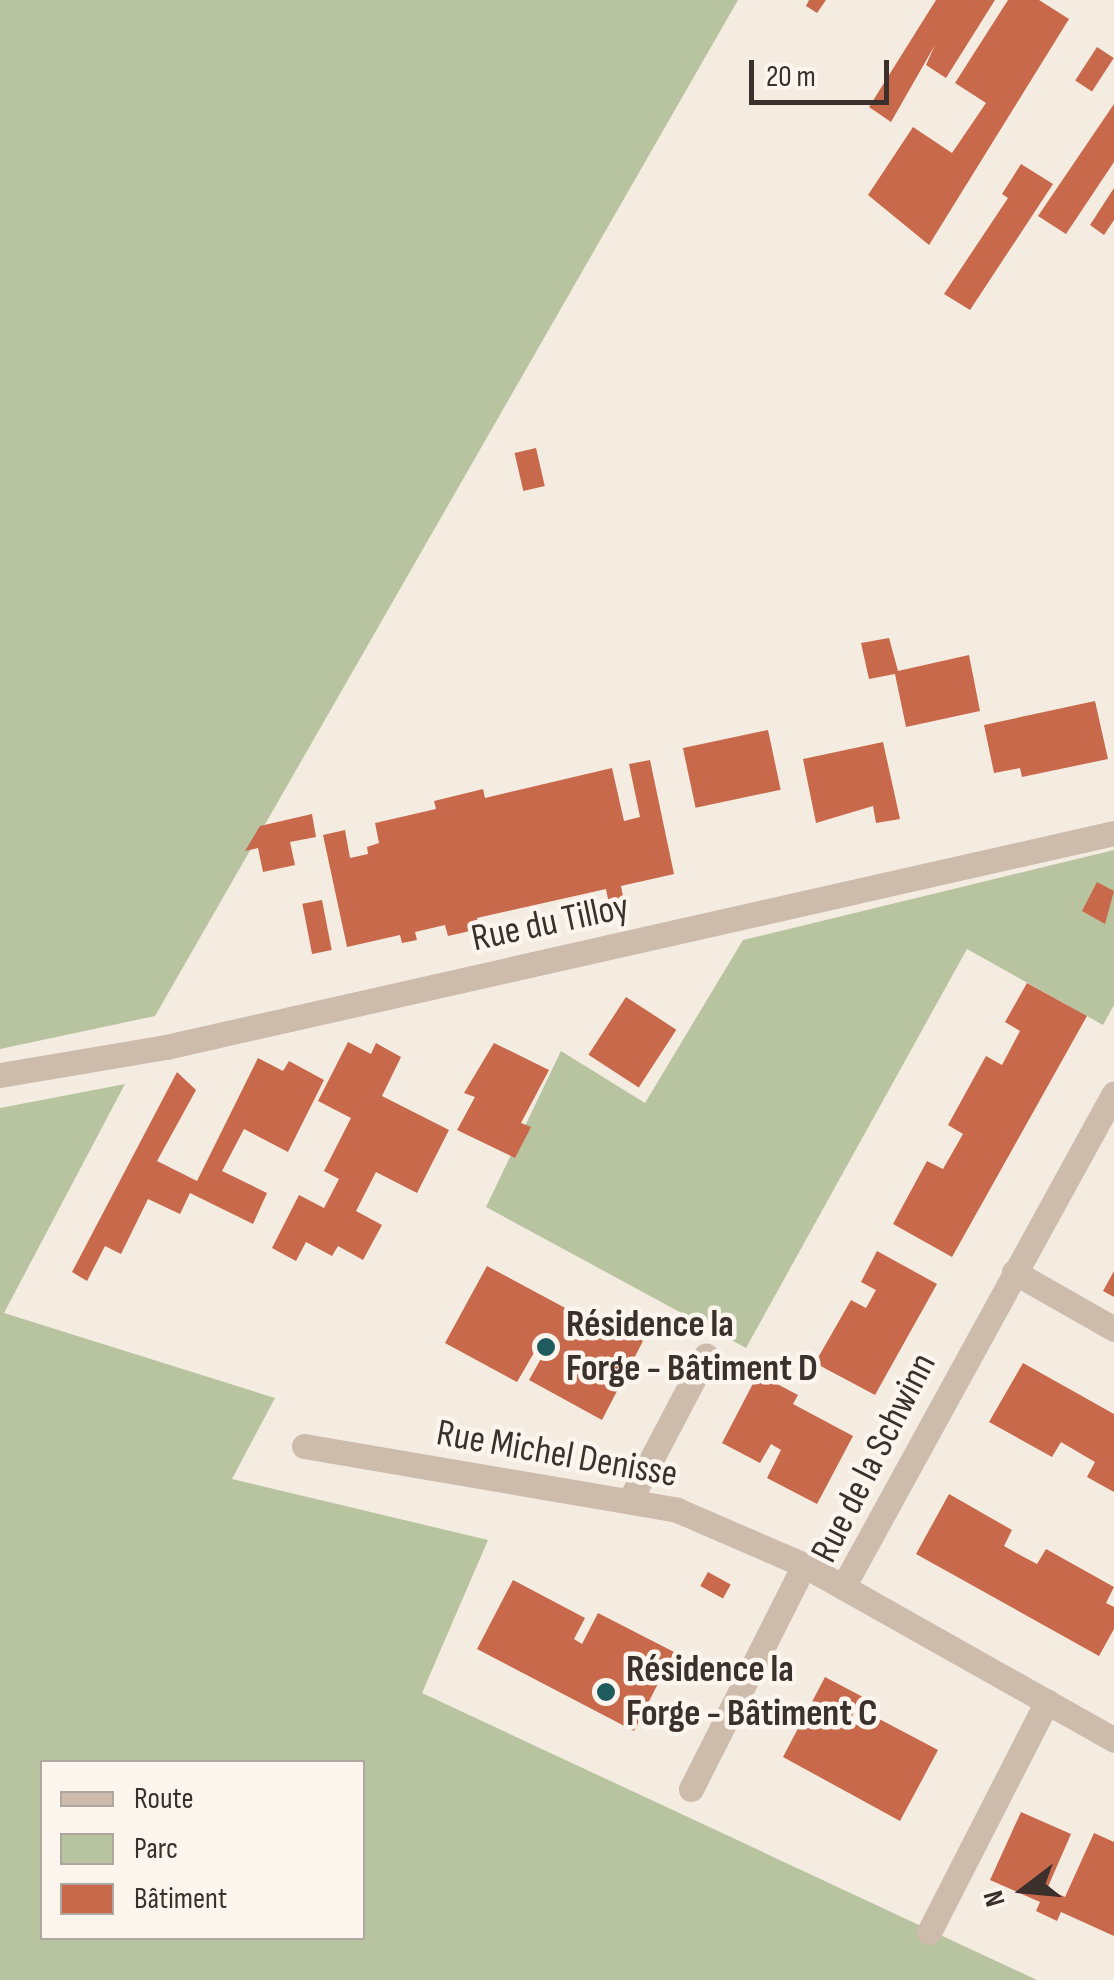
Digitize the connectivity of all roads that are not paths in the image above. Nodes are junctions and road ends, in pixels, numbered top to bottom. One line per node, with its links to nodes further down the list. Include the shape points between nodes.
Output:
1 (1114, 833): 2 (street, Rue du Tilloy, via 166,1047)
2 (0, 1075)
3 (1114, 1093): 4 (street, Rue de la Schwinn)
4 (1014, 1272): 5 (street); 10 (street, Rue de la Schwinn)
5 (1114, 1330)
6 (706, 1355): 8 (street)
7 (304, 1446): 8 (street, Rue Michel Denisse)
8 (631, 1498): 9 (street, Rue Michel Denisse, via 748,1537)
9 (804, 1565): 10 (street, Rue Michel Denisse); 13 (street)
10 (843, 1587): 11 (street, Rue de la Schwinn)
11 (1047, 1701): 12 (street, Rue de la Schwinn); 14 (street)
12 (1114, 1740)
13 (692, 1789)
14 (929, 1932)

